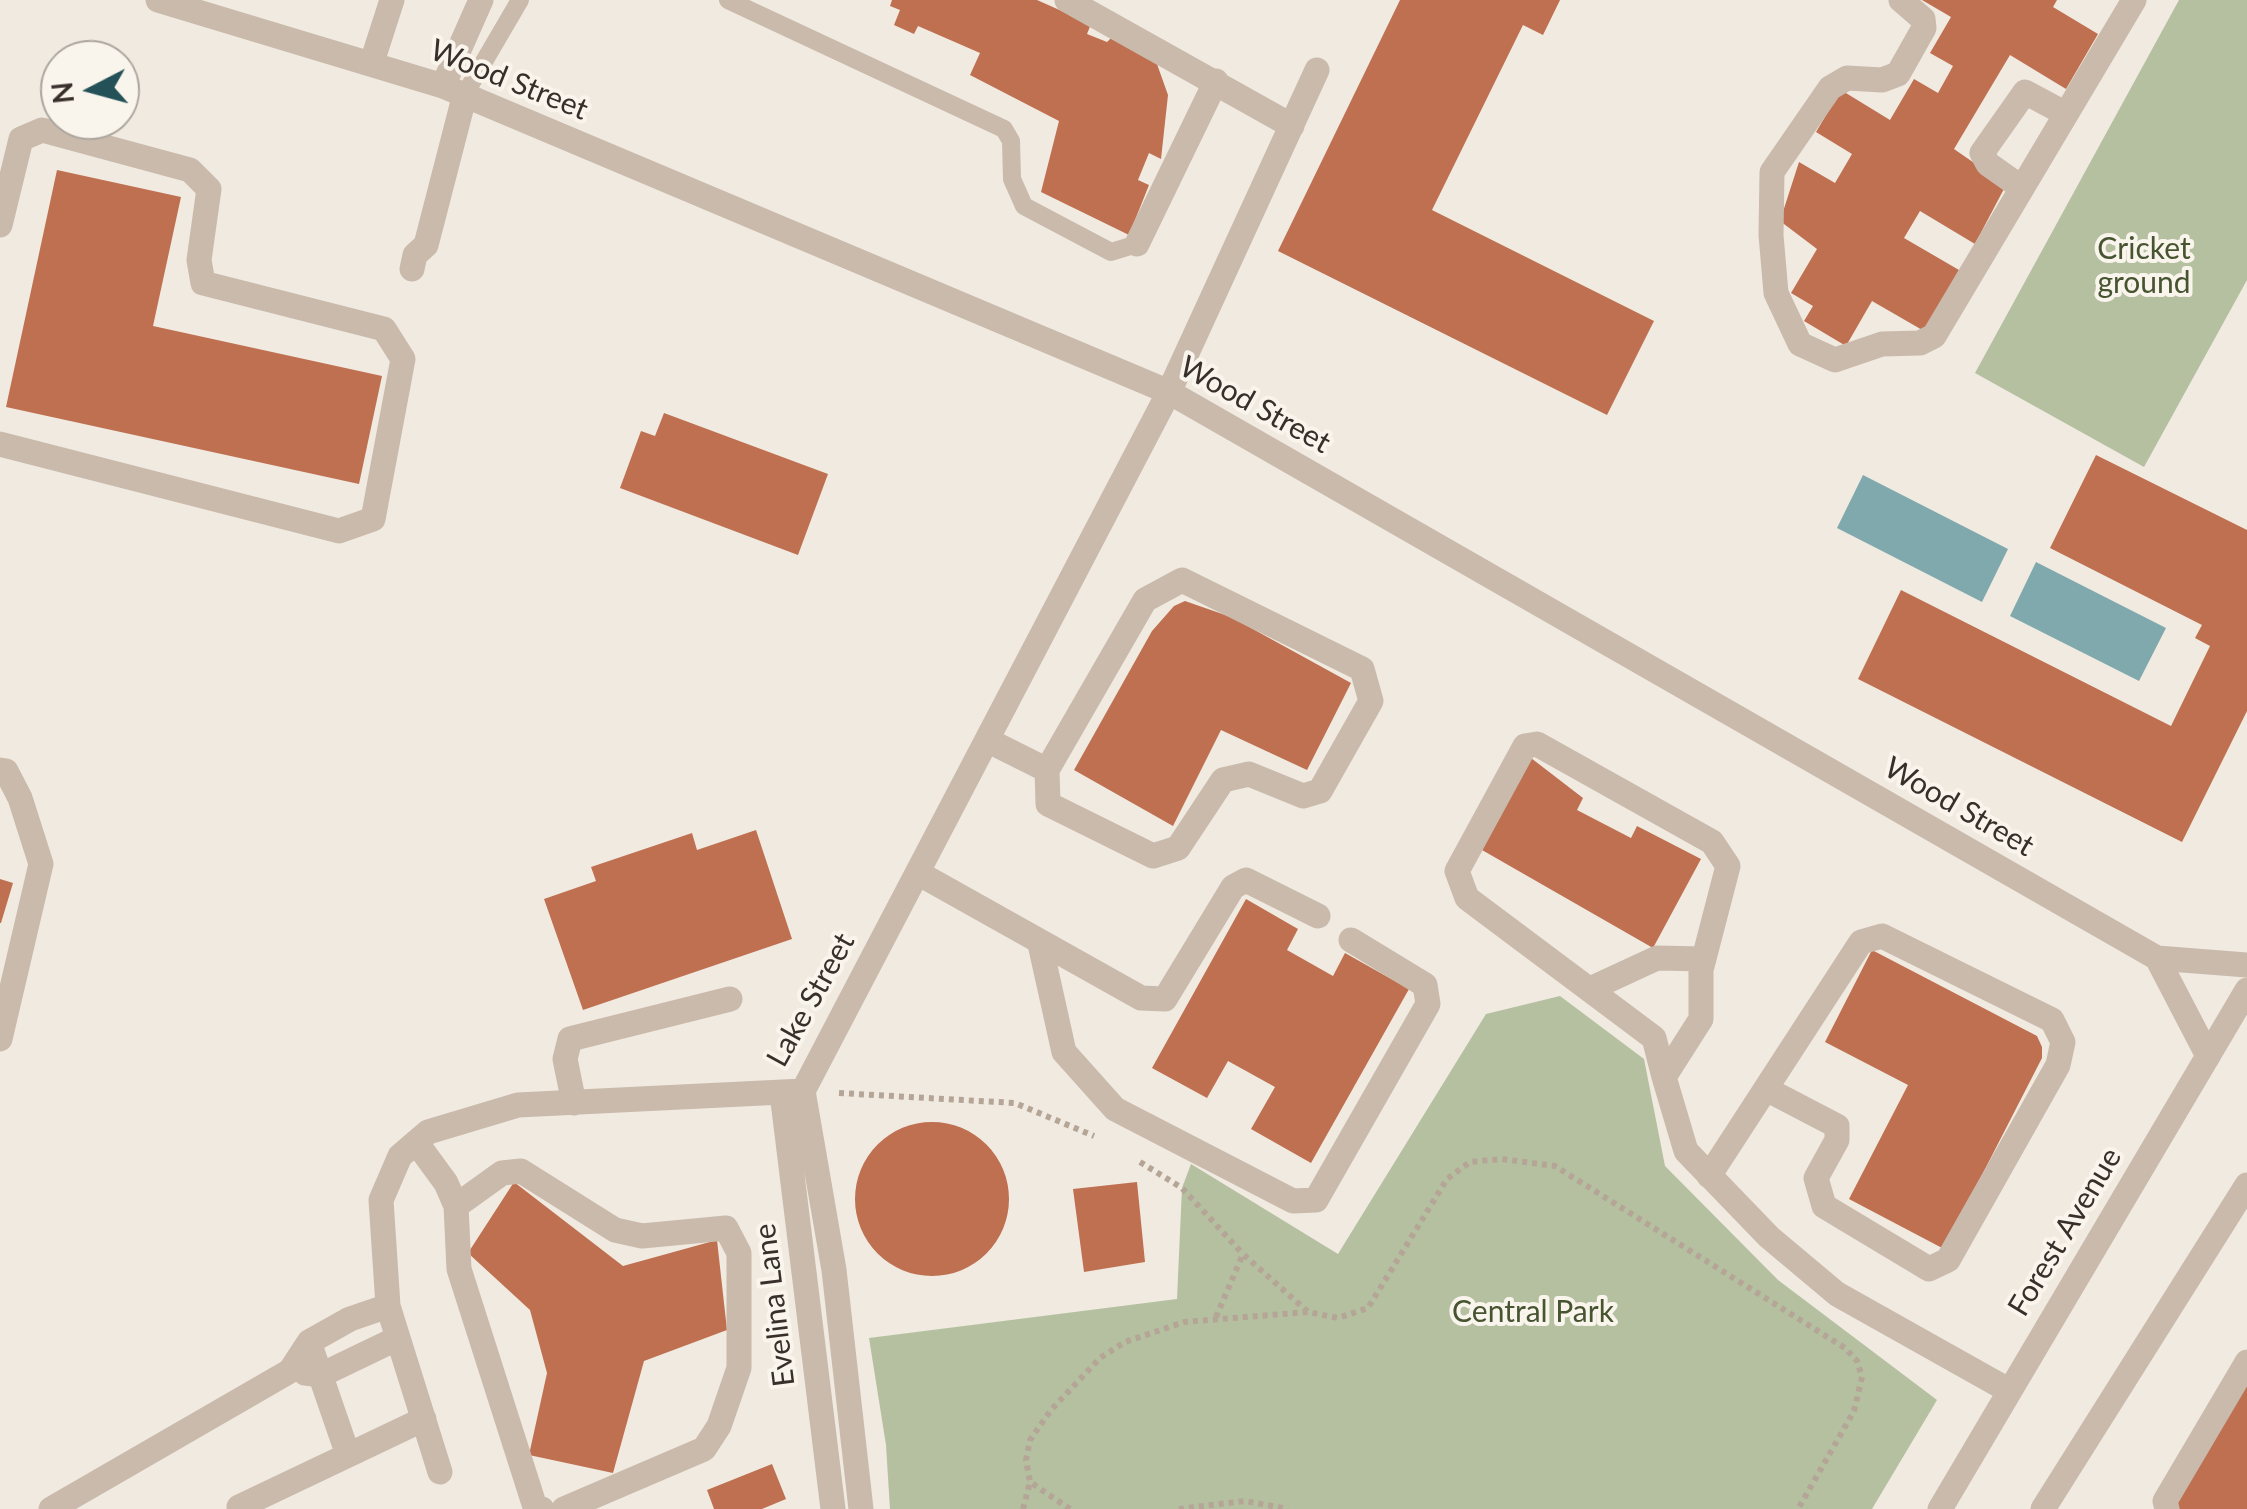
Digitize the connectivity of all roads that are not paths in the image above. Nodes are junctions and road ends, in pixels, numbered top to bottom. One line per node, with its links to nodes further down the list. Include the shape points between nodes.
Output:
1 (158, 0): 9 (street, Wood Street)
2 (392, 0): 9 (street)
3 (481, 0): 12 (street)
4 (520, 0): 12 (lane)
5 (728, 0): 17 (lane, via 1004,129 1024,206 1112,252)
6 (1067, 0): 11 (street)
7 (1901, 0): 15 (street, via 1924,28 1898,74 1847,78 1830,88 1772,172 1776,293 1800,344 1836,360 1934,336)
8 (2134, 0): 13 (street)
9 (372, 62): 12 (street, Wood Street)
10 (1318, 70): 14 (street, Lake Street)
11 (1216, 81): 14 (street); 17 (street)
12 (454, 90): 18 (street, via 426,245 415,255); 19 (street, Wood Street)
13 (2066, 114): 15 (street); 15 (street, via 2025,92 1982,153)
14 (1292, 126): 19 (street, Lake Street)
15 (2022, 188)
16 (0, 224): 20 (street, via 21,139 42,130 190,170 209,189 199,260 203,283 384,329 404,359 373,519 340,531)
17 (1137, 244)
18 (419, 272)
19 (1169, 392): 21 (street, Lake Street); 28 (street, Wood Street)
20 (0, 444)
21 (987, 740): 23 (street); 24 (street, Lake Street)
22 (0, 770): 34 (street, via 20,798 41,864)
23 (1048, 770): 23 (street, via 1145,600 1182,580 1362,669 1371,700 1320,791 1303,796 1249,774 1222,780 1178,848 1153,856 1048,804)
24 (918, 873): 27 (street); 38 (street, Lake Street)
25 (1318, 916): 27 (street, via 1246,880 1233,888 1166,999 1141,998)
26 (1351, 940): 27 (street, via 1425,985 1428,1004 1316,1200 1292,1201 1116,1108 1064,1052)
27 (1040, 944)
28 (2156, 958): 30 (street); 35 (street)
29 (1704, 959): 31 (street, via 1657,958); 31 (street, via 1728,866 1712,842 1537,744 1525,746 1457,871 1468,898); 36 (street, via 1701,1019)
30 (2247, 964)
31 (1590, 990): 36 (street, via 1654,1038)
32 (2247, 990): 35 (street, Forest Avenue)
33 (730, 999): 39 (street, via 570,1039 565,1060)
34 (0, 1039)
35 (2208, 1056): 52 (street, Forest Avenue)
36 (1664, 1077): 41 (street, via 1686,1151)
37 (1768, 1090): 37 (street, via 1861,942 1882,936 2052,1020 2063,1042 2058,1065 1948,1260 1929,1269 1824,1206 1816,1178 1837,1140 1837,1126); 41 (street)
38 (792, 1092): 39 (street, Lake Street); 44 (street); 45 (street, Evelina Lane)
39 (574, 1103): 40 (street, Lake Street, via 518,1105 428,1132)
40 (416, 1142): 43 (street); 46 (street, via 400,1156 380,1200)
41 (1709, 1176): 52 (street, via 1838,1294)
42 (2247, 1186): 63 (street)
43 (456, 1206): 58 (street, via 459,1269 535,1507); 59 (street, via 502,1173 521,1171 615,1230 642,1236 726,1228 739,1252 739,1368 704,1449)
44 (836, 1286): 45 (street); 61 (street)
45 (799, 1290): 60 (street, Evelina Lane)
46 (388, 1306): 47 (street); 48 (street, via 350,1318)
47 (398, 1338): 51 (street); 53 (street)
48 (310, 1342): 50 (street); 51 (street)
49 (2247, 1362): 64 (street, via 2165,1502)
50 (290, 1372): 51 (street); 57 (street)
51 (321, 1375): 54 (street)
52 (2008, 1390): 62 (street, Forest Avenue)
53 (424, 1419): 54 (street); 55 (street)
54 (348, 1455): 56 (street)
55 (440, 1472)
56 (240, 1507)
57 (51, 1509)
58 (542, 1509)
59 (564, 1509)
60 (832, 1509)
61 (861, 1509)
62 (1940, 1509)
63 (2042, 1509)
64 (2167, 1509)

